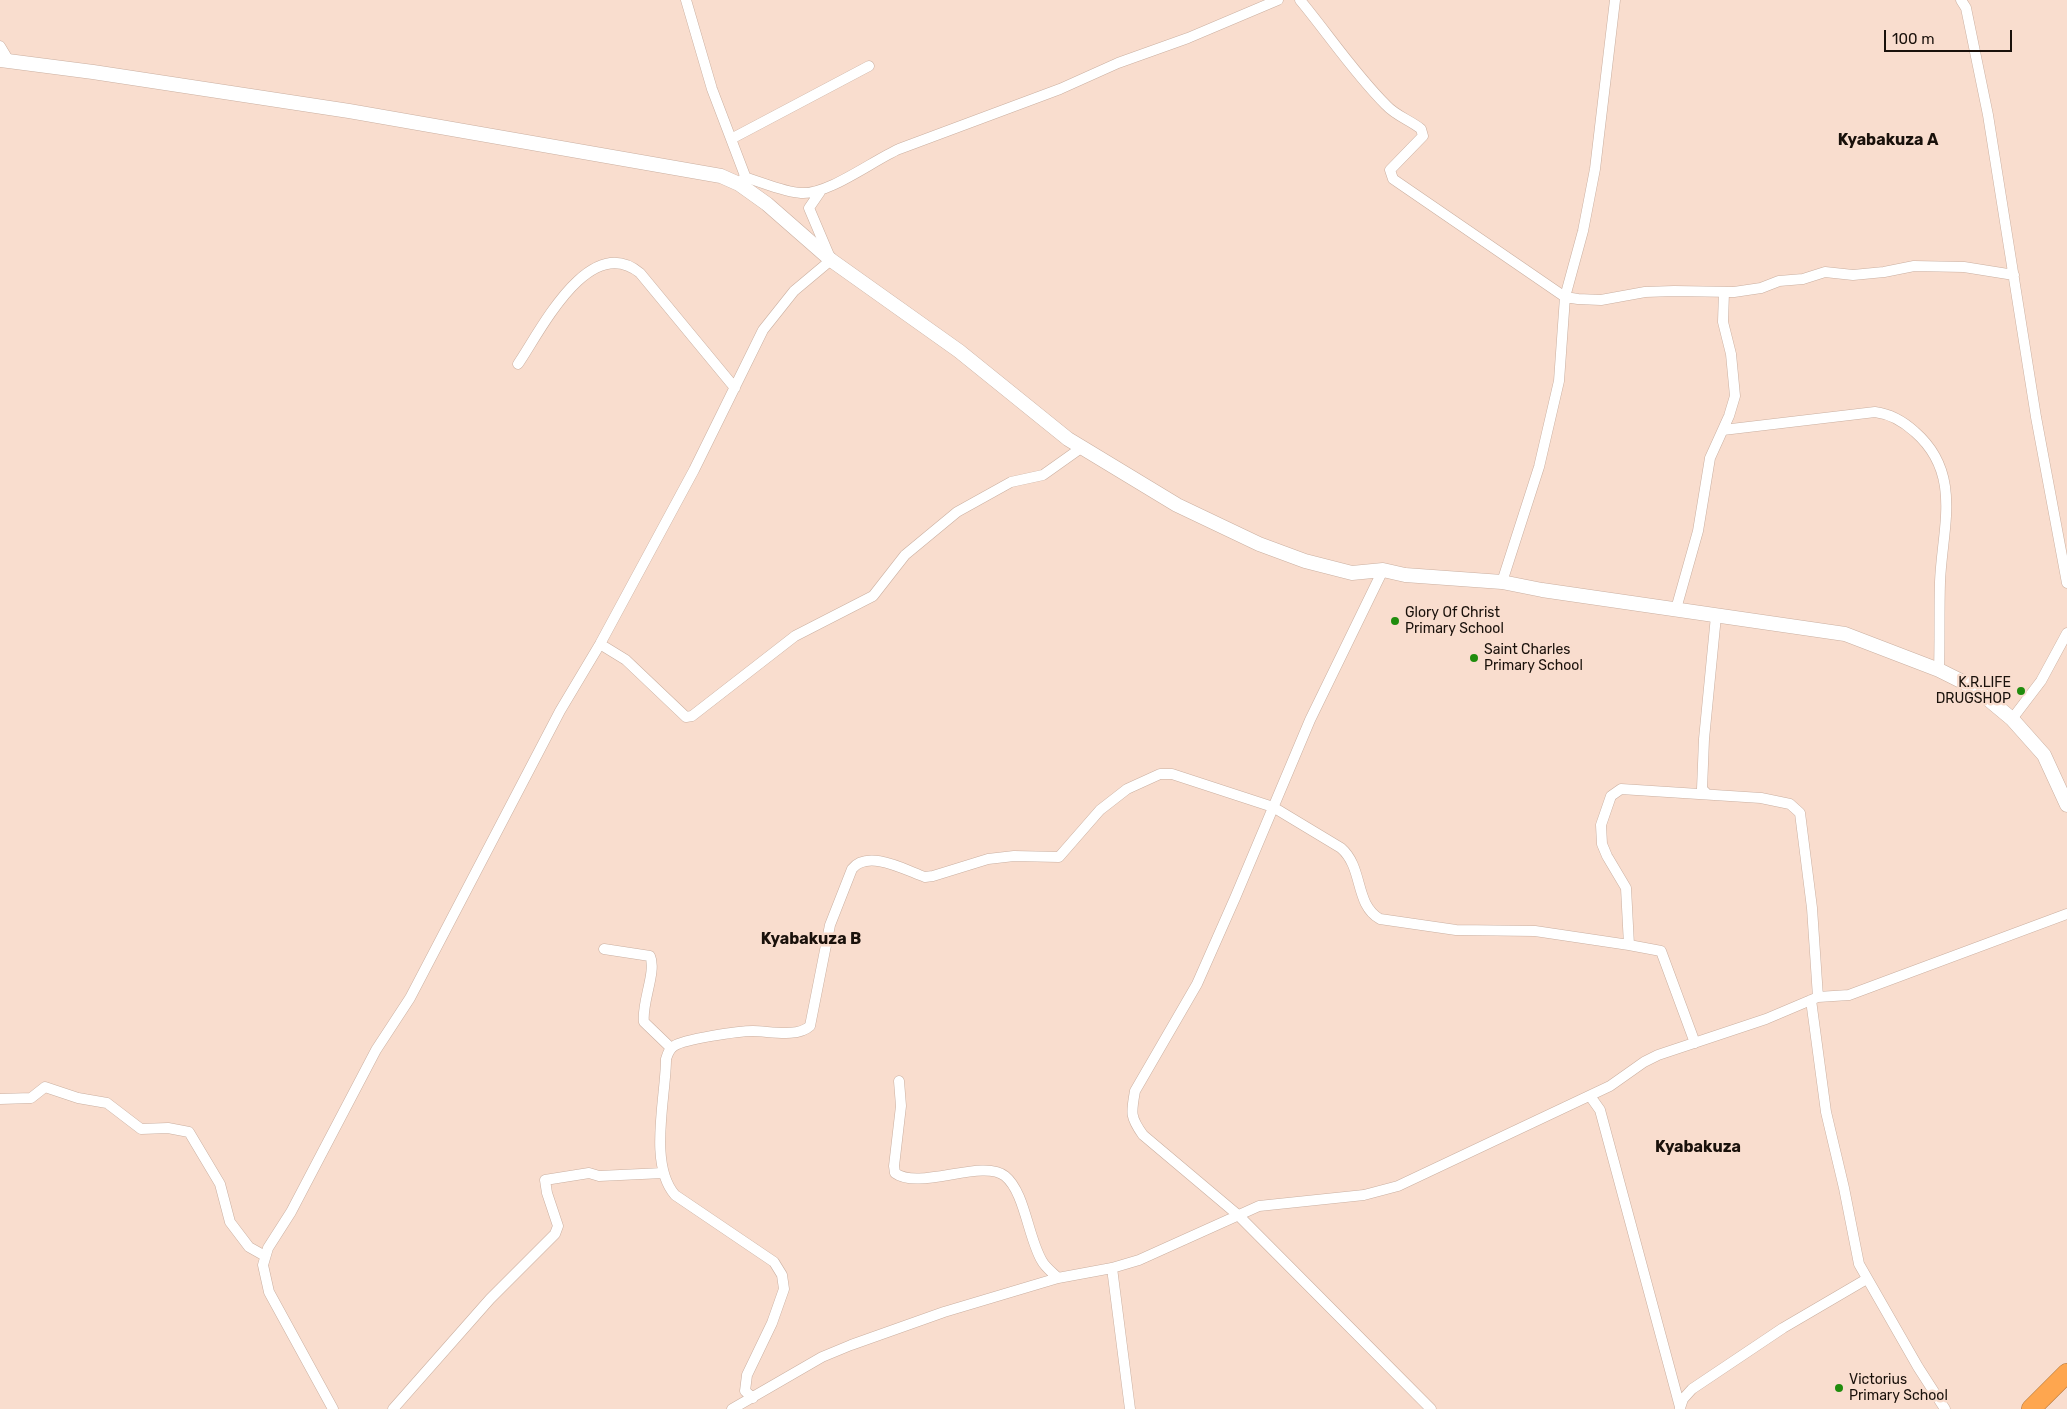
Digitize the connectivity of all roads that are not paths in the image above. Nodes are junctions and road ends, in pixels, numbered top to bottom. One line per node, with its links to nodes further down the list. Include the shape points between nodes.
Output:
1 (686, 0): 9 (street, via 712,89)
2 (1278, 0): 11 (street, via 1060,89 899,149)
3 (1300, 0): 16 (street, via 1352,68 1387,107 1421,129 1423,136 1418,143 1390,170 1393,179)
4 (1615, 0): 16 (street, via 1595,169)
5 (1965, 3): 14 (street, via 1988,115)
6 (0, 46): 7 (street)
7 (4, 60): 12 (street, via 349,111 680,168 721,176)
8 (869, 66): 9 (street)
9 (731, 139): 10 (street)
10 (744, 177): 11 (street, via 800,193); 12 (street)
11 (820, 192): 13 (street, via 809,208)
12 (753, 193): 13 (street)
13 (831, 260): 18 (street, via 794,291 776,312 763,330); 20 (street, via 960,351)
14 (2014, 275): 15 (street, via 1964,267 1914,266 1853,275 1825,272 1753,290); 23 (street)
15 (1724, 292): 16 (street, via 1645,292 1601,300); 19 (street, via 1724,322 1735,396)
16 (1565, 297): 22 (street, via 1559,380 1539,466)
17 (518, 364): 18 (street, via 568,290 580,278 592,269 608,264 623,265 640,273)
18 (735, 388): 27 (street)
19 (1723, 430): 24 (street, via 1710,458 1698,531); 28 (street, via 1875,412 1897,418 1921,437 1934,453 1947,500 1940,582)
20 (1081, 448): 21 (street, via 1177,505 1259,544 1352,573); 27 (street, via 1042,475 1011,482 957,512 905,555 873,596 795,636 692,716 686,717 626,660)
21 (1382, 570): 22 (street, via 1404,575); 32 (street, via 1310,720)
22 (1502, 582): 24 (street)
23 (2067, 583)
24 (1676, 609): 25 (street)
25 (1716, 616): 28 (street, via 1845,634); 30 (street, via 1704,738 1702,790)
26 (2067, 633): 29 (street, via 2041,681)
27 (600, 644): 46 (street, via 560,711 410,998 376,1050)
28 (1939, 670): 29 (street, via 1980,694)
29 (2012, 719): 31 (street, via 2044,755)
30 (1706, 793): 34 (street, via 1626,788 1610,796 1601,825 1602,844 1626,888); 36 (street, via 1790,804 1800,813 1812,908)
31 (2067, 805)
32 (1273, 807): 34 (street, via 1349,856 1367,908 1380,919 1456,930 1535,931); 38 (street, via 1180,776 1160,774 1127,789 1100,810 1059,857 988,859 925,877 878,861 862,861 852,869 830,925 813,1019 807,1029 743,1032 688,1041); 45 (street, via 1197,984 1135,1092 1131,1110 1133,1120 1143,1135)
33 (2067, 914): 36 (street, via 1849,995)
34 (1629, 945): 37 (street, via 1661,951)
35 (604, 949): 38 (street, via 650,956 652,964 644,1022)
36 (1814, 999): 37 (street); 49 (street, via 1826,1112 1858,1264)
37 (1695, 1043): 40 (street, via 1651,1058)
38 (671, 1048): 44 (street, via 666,1059 661,1129)
39 (899, 1081): 48 (street, via 895,1173 912,1178 989,1171 1005,1176 1021,1202 1042,1262)
40 (1610, 1086): 41 (street); 43 (street)
41 (1590, 1096): 43 (street); 45 (street, via 1398,1186 1364,1195 1259,1206)
42 (0, 1099): 46 (street, via 31,1098 45,1087 107,1103 141,1129 168,1128 189,1132 220,1184 230,1222 249,1247)
43 (1600, 1110): 52 (street)
44 (663, 1173): 51 (street, via 675,1195 774,1262 780,1270 784,1289 745,1382); 54 (street, via 599,1176 589,1173 545,1180 558,1226 555,1234 490,1299)
45 (1238, 1215): 47 (street, via 1139,1260); 57 (street)
46 (265, 1256): 53 (street, via 265,1278 272,1298)
47 (1112, 1268): 48 (street); 56 (street)
48 (1058, 1278): 51 (street, via 944,1312 836,1351)
49 (1865, 1280): 52 (street, via 1784,1328 1692,1389); 58 (street)
50 (2067, 1373): 59 (highway)
51 (749, 1403): 55 (street)
52 (1680, 1408)
53 (333, 1409)
54 (393, 1409)
55 (732, 1409)
56 (1130, 1409)
57 (1431, 1409)
58 (1945, 1409)
59 (2031, 1409)

